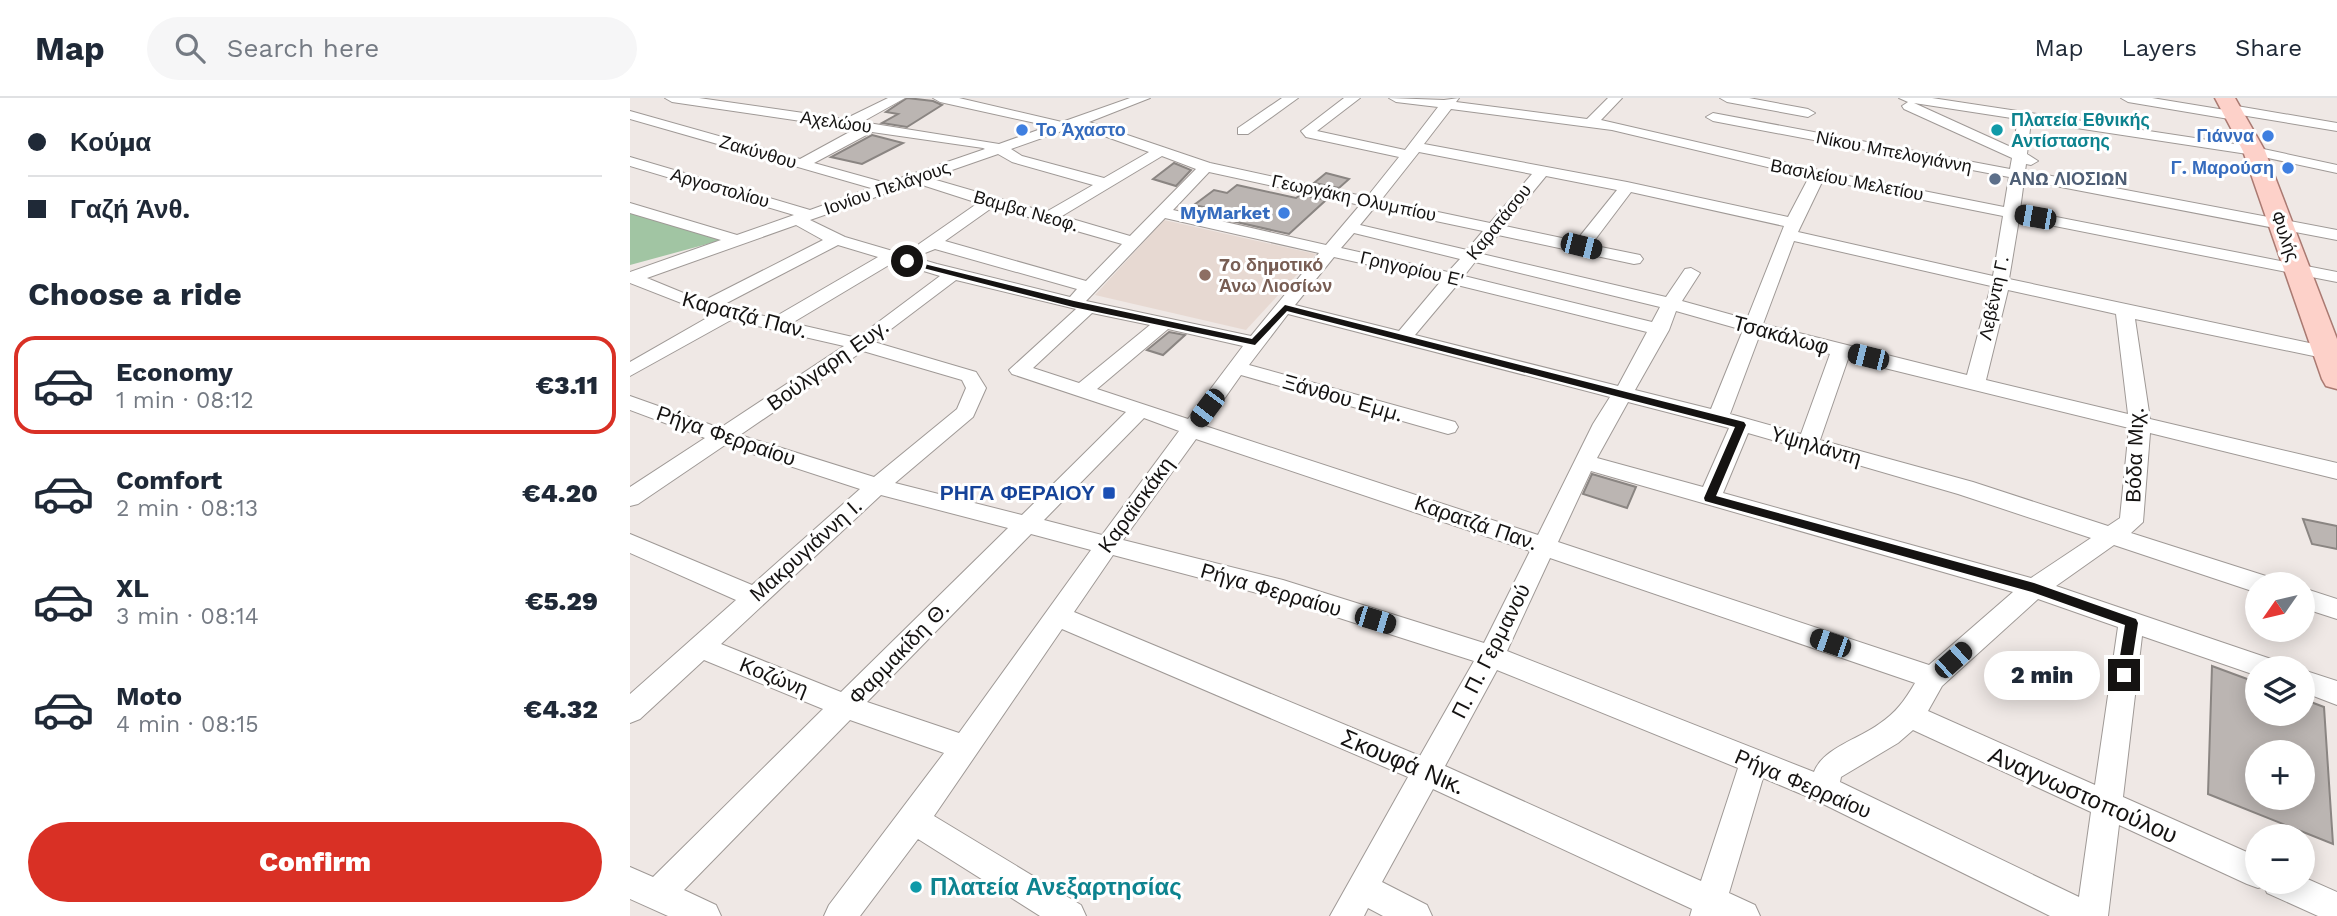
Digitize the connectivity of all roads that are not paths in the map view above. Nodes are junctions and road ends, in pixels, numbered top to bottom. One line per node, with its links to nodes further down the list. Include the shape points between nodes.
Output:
1 (672, 98): 15 (street, Αχελώου)
2 (898, 98): 23 (street)
3 (940, 98): 26 (street)
4 (1143, 98): 22 (street, Ιονίου Πελάγους)
5 (1291, 98): 28 (street)
6 (1353, 98): 29 (street)
7 (1396, 98): 16 (street, Βασιλείου Μελετίου)
8 (1615, 98): 24 (street)
9 (1727, 98): 18 (street)
10 (1814, 98): 18 (street)
11 (1891, 98): 35 (street)
12 (1906, 98): 14 (street)
13 (2128, 98): 17 (street)
14 (1922, 99): 21 (street)
15 (710, 100): 23 (street, Αχελώου)
16 (1449, 101): 24 (street, Βασιλείου Μελετίου); 31 (street, Καραϊσκάκη)
17 (2230, 108): 27 (street); 33 (main road, Φυλής)
18 (1808, 113): 32 (street)
19 (630, 115): 37 (street, Ζακύνθου)
20 (1713, 117): 32 (street, Νίκου Μπελογιάννη)
21 (2025, 117): 33 (street); 35 (street, Λεβέντη Γ.)
22 (1077, 122): 26 (street, Ιονίου Πελάγους); 34 (street, Γεωργάκη Ολυμπίου)
23 (847, 124): 25 (street, Αχελώου)
24 (1590, 124): 32 (street, Βασιλείου Μελετίου)
25 (870, 127): 30 (street, Αχελώου); 37 (street)
26 (1061, 127): 30 (street, Ιονίου Πελάγους)
27 (2337, 127)
28 (1242, 131)
29 (1308, 131): 31 (street)
30 (999, 148): 43 (street, Ιονίου Πελάγους); 44 (street, via 1017,159)
31 (1412, 151): 40 (street); 48 (street, Καραϊσκάκη)
32 (1790, 151): 41 (street, Βασιλείου Μελετίου); 42 (street, Νίκου Μπελογιάννη)
33 (2254, 151): 39 (street); 55 (main road, Φυλής)
34 (1158, 152): 38 (street, Γεωργάκη Ολυμπίου); 44 (street)
35 (2019, 155): 42 (street, Λεβέντη Γ.); 47 (street)
36 (630, 161): 53 (street, Αργοστολίου)
37 (801, 164): 46 (street, Ζακύνθου)
38 (1206, 167): 48 (street, Γεωργάκη Ολυμπίου); 52 (street)
39 (2337, 169)
40 (1541, 172): 45 (street); 57 (street, Καρατάσου)
41 (1818, 175): 51 (street, Βασιλείου Μελετίου); 58 (street)
42 (2019, 175): 47 (street, Νίκου Μπελογιάννη); 51 (street, Λεβέντη Γ.)
43 (917, 177): 46 (street, Ιονίου Πελάγους); 49 (street, Βαμβα Νεοφ.)
44 (1105, 183): 54 (street)
45 (1627, 187): 58 (street); 64 (street)
46 (887, 188): 53 (street, Ιονίου Πελάγους)
47 (2094, 191): 55 (street, Νίκου Μπελογιάννη)
48 (1369, 200): 56 (street, Καραϊσκάκη); 57 (street, Γεωργάκη Ολυμπίου)
49 (991, 201): 54 (street, Βαμβα Νεοφ.); 63 (street)
50 (630, 208): 61 (street)
51 (2010, 212): 69 (street, Βασιλείου Μελετίου); 75 (street, Λεβέντη Γ.)
52 (1164, 213): 62 (street); 65 (street, Γρηγορίου Ε')
53 (804, 217): 60 (street, via 806,226); 61 (street, Ιονίου Πελάγους)
54 (1048, 218): 62 (street, Βαμβα Νεοφ.)
55 (2281, 226): 59 (street, Νίκου Μπελογιάννη); 69 (main road, Φυλής)
56 (1348, 227): 65 (street, Καραϊσκάκη); 66 (street, Τσακάλωφ)
57 (1494, 227): 64 (street, Γεωργάκη Ολυμπίου); 66 (street, Καρατάσου)
58 (1792, 229): 75 (street); 84 (street)
59 (2337, 235)
60 (838, 239): 67 (street); 78 (street)
61 (737, 240): 72 (street, Ιονίου Πελάγους)
62 (1135, 242): 76 (street)
63 (932, 243): 67 (street); 76 (street)
64 (1581, 246): 68 (street, Γεωργάκη Ολυμπίου)
65 (1329, 250): 74 (street, Γρηγορίου Ε'); 79 (street, Καραϊσκάκη)
66 (1470, 258): 74 (street, Καρατάσου); 77 (street, Τσακάλωφ)
67 (900, 259): 71 (street); 83 (street)
68 (1634, 259)
69 (2297, 268): 73 (street, Βασιλείου Μελετίου); 90 (main road, Φυλής)
70 (1691, 273): 77 (street, Π. Π. Γερμανού)
71 (953, 274): 76 (street); 88 (street, Βούλγαρη Ευγ.)
72 (630, 277): 78 (street, Καρατζά Παν.)
73 (2337, 277)
74 (1454, 279): 85 (street, Γρηγορίου Ε'); 86 (street, Καρατάσου)
75 (2000, 283): 80 (street); 94 (street, Λεβέντη Γ.)
76 (1083, 299): 82 (street); 96 (street, Καρατζά Παν., via 1080,317 1019,370)
77 (1671, 304): 84 (street, Τσακάλωφ); 85 (street, Π. Π. Γερμανού)
78 (704, 308): 81 (street, Καρατζά Παν.)
79 (1285, 308): 86 (street, Υψηλάντη); 87 (street, Καραϊσκάκη)
80 (2125, 311): 90 (street); 102 (street, Βόδα Μιχ.)
81 (727, 314): 83 (street, Καρατζά Παν.); 92 (street)
82 (1165, 322): 87 (street); 96 (street)
83 (775, 325): 88 (street, Καρατζά Παν.)
84 (1753, 328): 89 (street, Τσακάλωφ); 100 (street)
85 (1660, 330): 97 (street, Π. Π. Γερμανού)
86 (1404, 337): 97 (street, Υψηλάντη)
87 (1255, 343): 91 (street, Καραϊσκάκη)
88 (860, 344): 95 (street, Καρατζά Παν., via 969,376); 105 (street, Βούλγαρη Ευγ.)
89 (1841, 351): 94 (street, Τσακάλωφ); 106 (street)
90 (2328, 354): 93 (main road, Φυλής)
91 (1237, 368): 103 (street, Ξάνθου Εμμ.); 104 (street, Καραϊσκάκη)
92 (630, 370)
93 (2337, 379)
94 (1975, 383): 102 (street, Τσακάλωφ)
95 (976, 388): 109 (street, Μακρυγιάννη Ι., via 966,412)
96 (1081, 393): 99 (street, Καρατζά Παν.)
97 (1621, 395): 100 (street, Υψηλάντη); 107 (street, Π. Π. Γερμανού)
98 (630, 403): 105 (street, Ρήγα Φερραίου)
99 (1139, 411): 104 (street, Καρατζά Παν.); 112 (street, Φαρμακίδη Θ.)
100 (1718, 418): 101 (street, Υψηλάντη)
101 (1741, 425): 106 (street, Υψηλάντη); 111 (street)
102 (2140, 425): 108 (street, Τσακάλωφ); 113 (street, Βόδα Μιχ., via 2131,522)
103 (1448, 427)
104 (1192, 429): 115 (street, Καραϊσκάκη); 116 (street, Καρατζά Παν.)
105 (723, 437): 109 (street, Ρήγα Φερραίου); 110 (street, Βούλγαρη Ευγ.)
106 (1808, 443): 113 (street, Υψηλάντη)
107 (1584, 462): 111 (street); 116 (street, Π. Π. Γερμανού)
108 (2337, 471)
109 (877, 486): 112 (street, Ρήγα Φερραίου); 119 (street, Μακρυγιάννη Ι.)
110 (630, 498)
111 (1709, 498): 118 (street)
112 (1026, 522): 115 (street, Ρήγα Φερραίου); 130 (street, Φαρμακίδη Θ.)
113 (2110, 536): 117 (street, Υψηλάντη); 118 (street, Βόδα Μιχ.)
114 (630, 543): 119 (street)
115 (1107, 545): 122 (street, Καραϊσκάκη); 125 (street, Ρήγα Φερραίου, via 1283,590)
116 (1544, 546): 125 (street, Π. Π. Γερμανού); 127 (street, Καρατζά Παν.)
117 (2245, 579)
118 (2034, 588): 123 (street); 127 (street, Βόδα Μιχ.)
119 (754, 597): 124 (street, Μακρυγιάννη Ι.)
120 (2315, 602): 121 (street)
121 (2337, 609)
122 (1059, 617): 133 (street, Καραϊσκάκη); 135 (street, Σκουφά Νικ.)
123 (2131, 623): 126 (street); 137 (street)
124 (701, 647): 130 (street, Κοζώνη); 131 (street, Μακρυγιάννη Ι.)
125 (1491, 656): 134 (street, Ρήγα Φερραίου); 135 (street, Π. Π. Γερμανού)
126 (2245, 661)
127 (1933, 678): 132 (street, Βόδα Μιχ.)
128 (2315, 685): 129 (street)
129 (2337, 693)
130 (847, 707): 133 (street, Κοζώνη); 140 (street, Φαρμακίδη Θ.)
131 (630, 710)
132 (1910, 716): 136 (street, Βόδα Μιχ., via 1829,769); 137 (street, Αναγνωστοπούλου)
133 (965, 748): 138 (street, Καραϊσκάκη)
134 (1754, 762): 136 (street, Ρήγα Φερραίου); 143 (street)
135 (1427, 772): 141 (street, Π. Π. Γερμανού); 143 (street, Σκουφά Νικ.)
136 (1823, 789): 151 (street, Ρήγα Φερραίου)
137 (2105, 806): 139 (street, Αναγνωστοπούλου); 152 (street)
138 (914, 820): 146 (street, Καραϊσκάκη); 147 (street)
139 (2245, 867)
140 (644, 888): 145 (street)
141 (1362, 888): 148 (street, Π. Π. Γερμανού); 149 (street)
142 (2305, 894): 144 (street)
143 (1708, 908): 150 (street, Σκουφά Νικ.)
144 (2337, 908)
145 (705, 916)
146 (840, 916)
147 (1070, 916)
148 (1346, 916)
149 (1416, 916)
150 (1744, 916)
151 (2084, 916)
152 (2092, 916)

